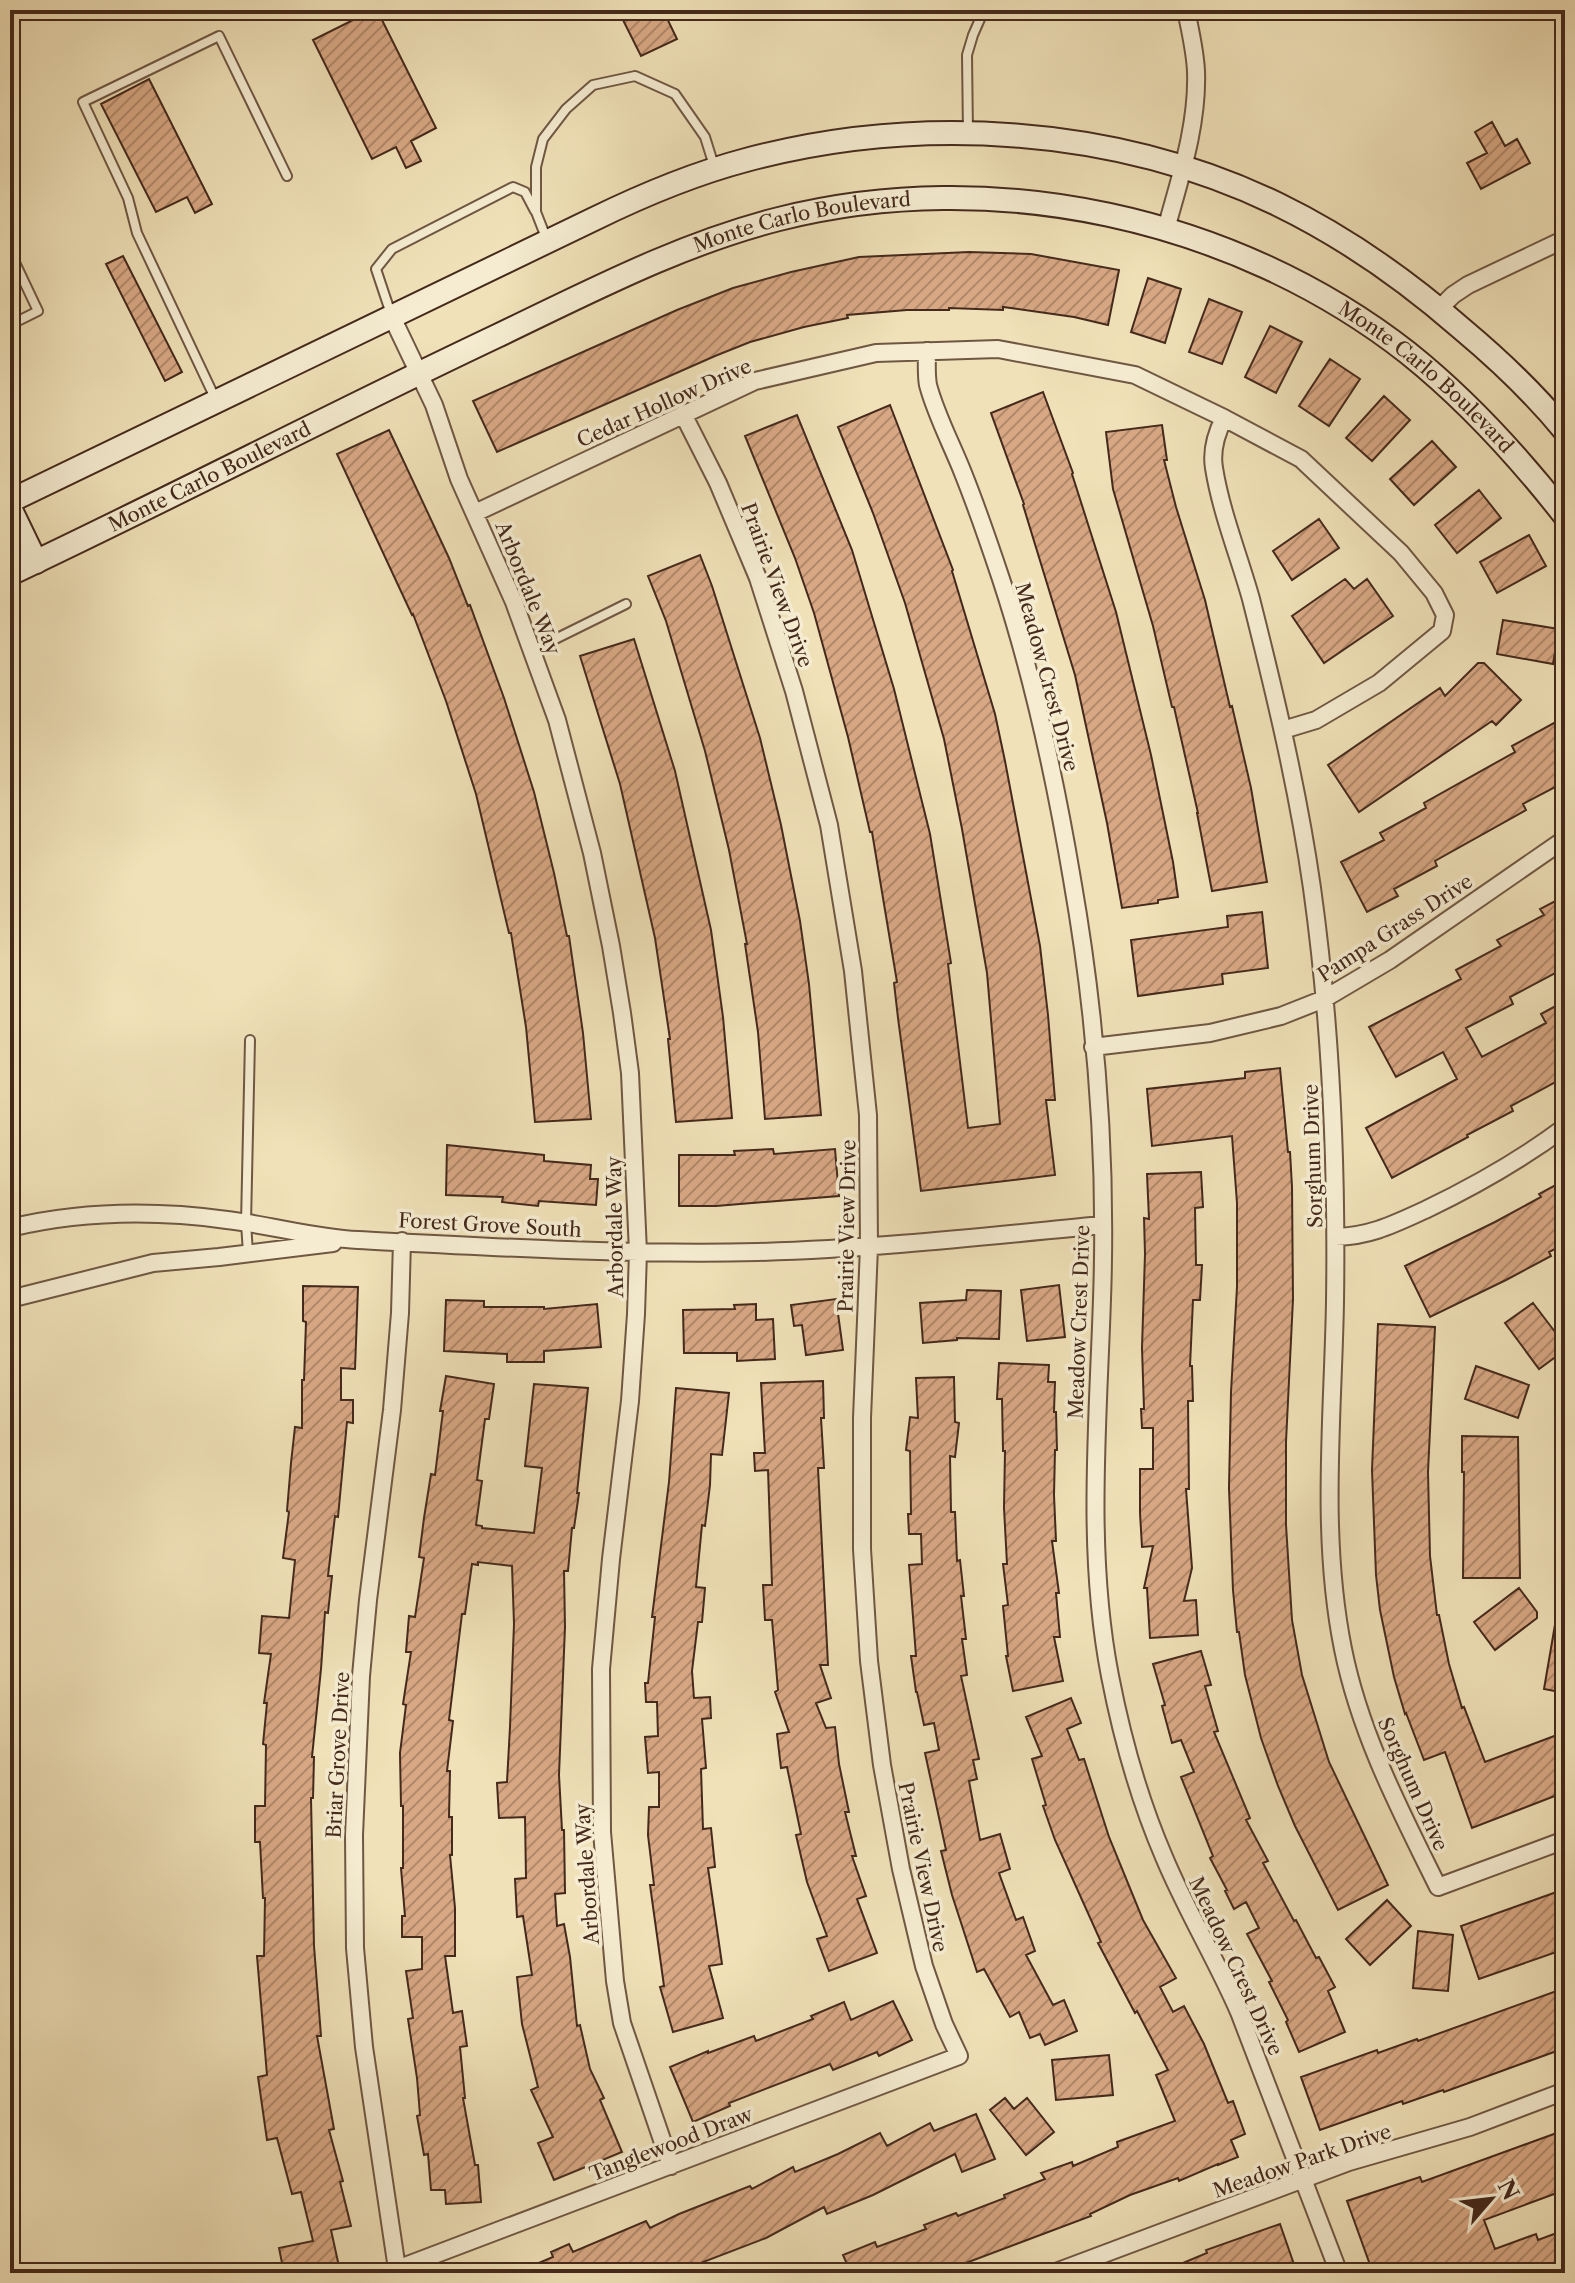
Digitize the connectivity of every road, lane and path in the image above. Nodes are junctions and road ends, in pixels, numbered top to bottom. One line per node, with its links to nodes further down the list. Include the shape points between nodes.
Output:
1 (984, 10): 3 (lane, via 967,55)
2 (1186, 10): 4 (street, via 1196,93)
3 (968, 134): 4 (main road, via 1066,141); 5 (main road, via 875,137 785,151)
4 (1184, 168): 8 (street); 12 (main road, via 1312,222)
5 (716, 169): 7 (lane, via 705,137 675,94 635,76 593,85 543,139 536,167); 10 (main road, via 633,200)
6 (287, 176): 17 (lane, via 219,36 83,102)
7 (536, 212): 10 (lane); 13 (lane, via 525,192 513,187 392,249 376,269)
8 (1166, 229): 16 (main road, Monte Carlo Boulevard, via 1093,212 986,199 885,201 810,212 717,237 659,260); 24 (main road, Monte Carlo Boulevard, via 1283,276 1404,350 1491,428)
9 (1565, 239): 12 (street, via 1468,285)
10 (548, 241): 13 (main road)
11 (10, 252): 14 (lane, via 38,311)
12 (1439, 309): 20 (main road, via 1505,367)
13 (392, 317): 16 (street, Arbordale Way); 17 (main road)
14 (10, 325)
15 (927, 351): 18 (street, Cedar Hollow Drive, via 876,353 755,381); 19 (street, Cedar Hollow Drive, via 998,349 1135,375); 33 (street, Meadow Crest Drive, via 929,386 1003,586 1038,715 1073,883)
16 (419, 373): 23 (street, Arbordale Way); 25 (main road, Monte Carlo Boulevard)
17 (217, 403): 21 (main road)
18 (683, 414): 23 (street, Cedar Hollow Drive); 41 (street, Prairie View Drive, via 758,578 829,825 853,971 868,1115)
19 (1224, 418): 29 (street, Sorghum Drive, via 1214,442 1214,467); 29 (street, Cedar Hollow Drive, via 1301,459 1401,553 1445,615 1442,631 1379,683 1316,720)
20 (1565, 431)
21 (10, 501)
22 (10, 508): 25 (main road)
23 (475, 513): 28 (street, Arbordale Way)
24 (1565, 516)
25 (36, 562): 26 (main road, Monte Carlo Boulevard)
26 (10, 574)
27 (626, 604): 28 (lane)
28 (533, 650): 42 (street, Arbordale Way, via 582,812 611,946 630,1073)
29 (1283, 730): 31 (street, Sorghum Drive, via 1311,884)
30 (1565, 839): 31 (street, Pampa Grass Drive, via 1390,960)
31 (1324, 999): 33 (street, Pampa Grass Drive, via 1281,1016 1210,1033); 38 (street, Sorghum Drive)
32 (250, 1040): 35 (lane)
33 (1093, 1047): 36 (street, Meadow Crest Drive)
34 (1565, 1127): 38 (street, via 1459,1194 1372,1233)
35 (246, 1223): 37 (street, Forest Grove South, via 96,1214); 39 (street, Forest Grove South); 43 (lane)
36 (1102, 1225): 41 (street, Forest Grove South); 49 (street, Meadow Crest Drive, via 1096,1521 1110,1675 1154,1832 1239,2012)
37 (10, 1228)
38 (1336, 1237): 45 (street, Sorghum Drive, via 1332,1566 1352,1688 1381,1769 1438,1887)
39 (354, 1240): 40 (street, Forest Grove South); 43 (street, Forest Grove South)
40 (402, 1241): 42 (street, Forest Grove South); 50 (street, Briar Grove Drive, via 392,1410 361,1676 354,1835 355,1948 364,2047)
41 (869, 1247): 42 (street, Forest Grove South); 46 (street, Prairie View Drive, via 862,1418 869,1661 901,1869 924,1966)
42 (638, 1252): 48 (street, Arbordale Way, via 630,1401 601,1669 602,1832 622,2023)
43 (248, 1254): 44 (street, Forest Grove South, via 153,1263)
44 (10, 1299)
45 (1565, 1840)
46 (959, 2056): 48 (street, Tanglewood Draw)
47 (1565, 2091): 49 (street, Meadow Park Drive)
48 (671, 2166): 50 (street, Tanglewood Draw)
49 (1305, 2179): 51 (street, Meadow Park Drive); 52 (street, Meadow Crest Drive)
50 (397, 2269)
51 (1053, 2273)
52 (1339, 2273)

